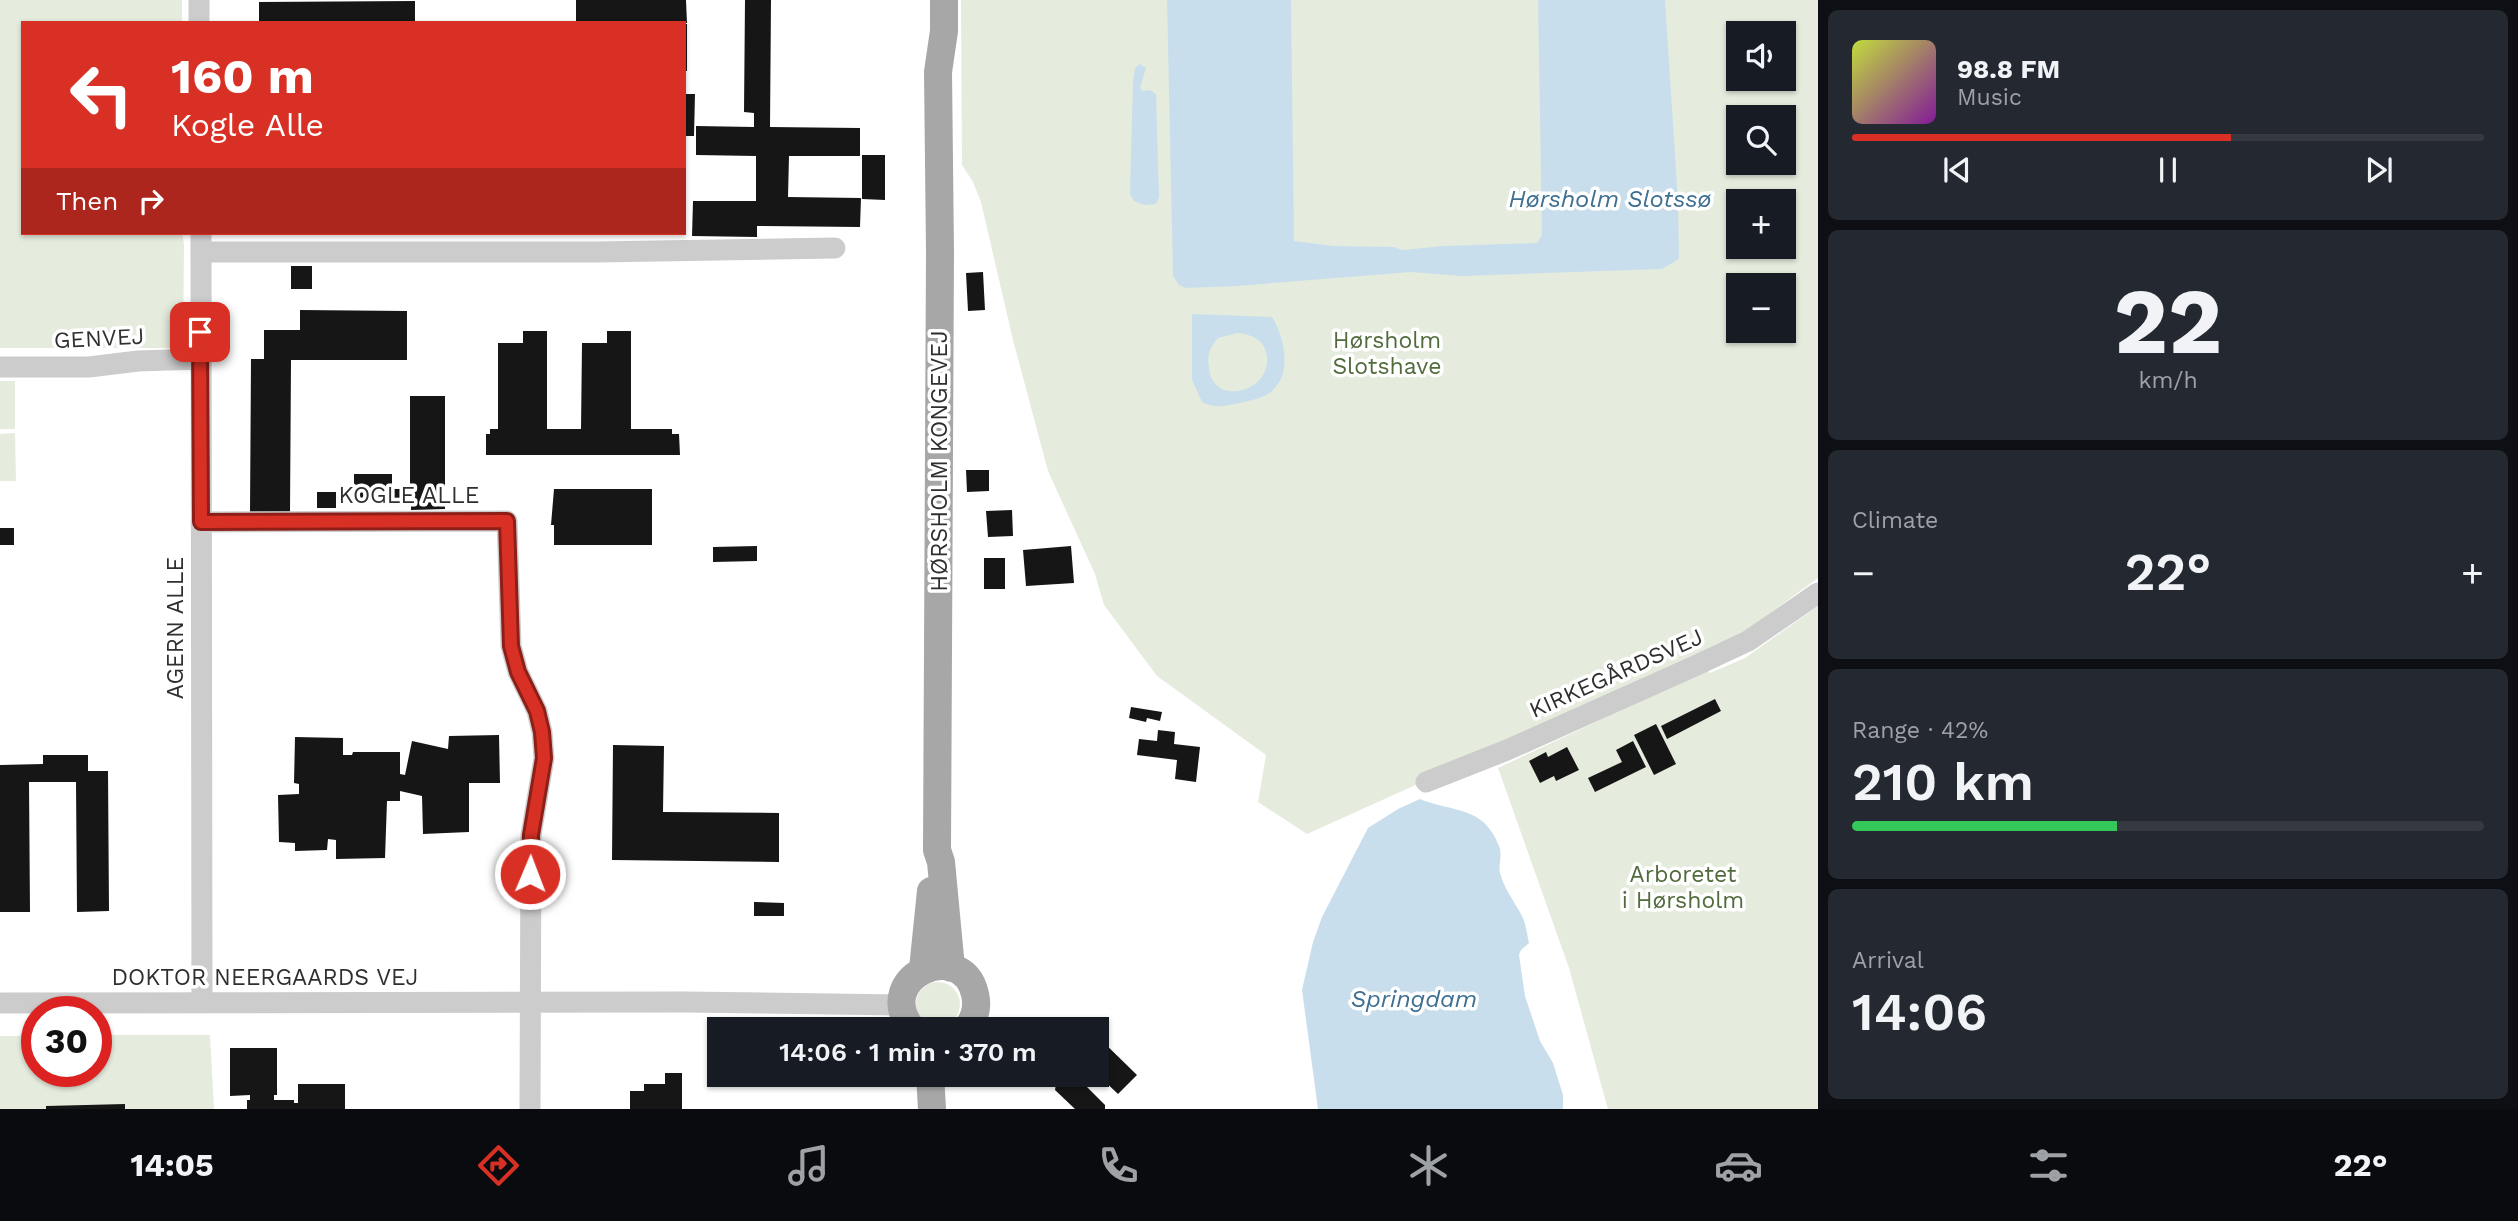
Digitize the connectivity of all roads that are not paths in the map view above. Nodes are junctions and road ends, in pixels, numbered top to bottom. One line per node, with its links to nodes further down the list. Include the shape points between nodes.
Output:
1 (199, 0): 4 (street)
2 (929, 0): 5 (main road, HØRSHOLM KONGEVEJ)
3 (944, 0): 5 (main road, HØRSHOLM KONGEVEJ)
4 (199, 21)
5 (938, 72): 13 (main road, HØRSHOLM KONGEVEJ, via 937,850 933,864)
6 (201, 243): 7 (street, AGERN ALLE, via 611,252); 8 (street, AGERN ALLE)
7 (835, 248)
8 (200, 359): 9 (street, GENVEJ, via 89,367); 10 (street, AGERN ALLE)
9 (0, 367)
10 (201, 522): 14 (street, KOGLE ALLE, via 507,521 511,646 537,711 544,758 531,835); 16 (street, AGERN ALLE)
11 (1818, 593): 12 (street, KIRKEGÅRDSVEJ, via 1748,641)
12 (1426, 782)
13 (937, 968): 17 (main road, via 911,978 904,990); 18 (main road, via 966,977 974,989)
14 (530, 1002): 16 (street, DOKTOR NEERGAARDS VEJ); 17 (street, DOKTOR NEERGAARDS VEJ); 21 (street)
15 (0, 1003): 16 (street, DOKTOR NEERGAARDS VEJ)
16 (202, 1003)
17 (907, 1017)
18 (973, 1017)
19 (931, 1087): 22 (main road)
20 (947, 1087): 23 (main road)
21 (530, 1109)
22 (932, 1109)
23 (946, 1109)

